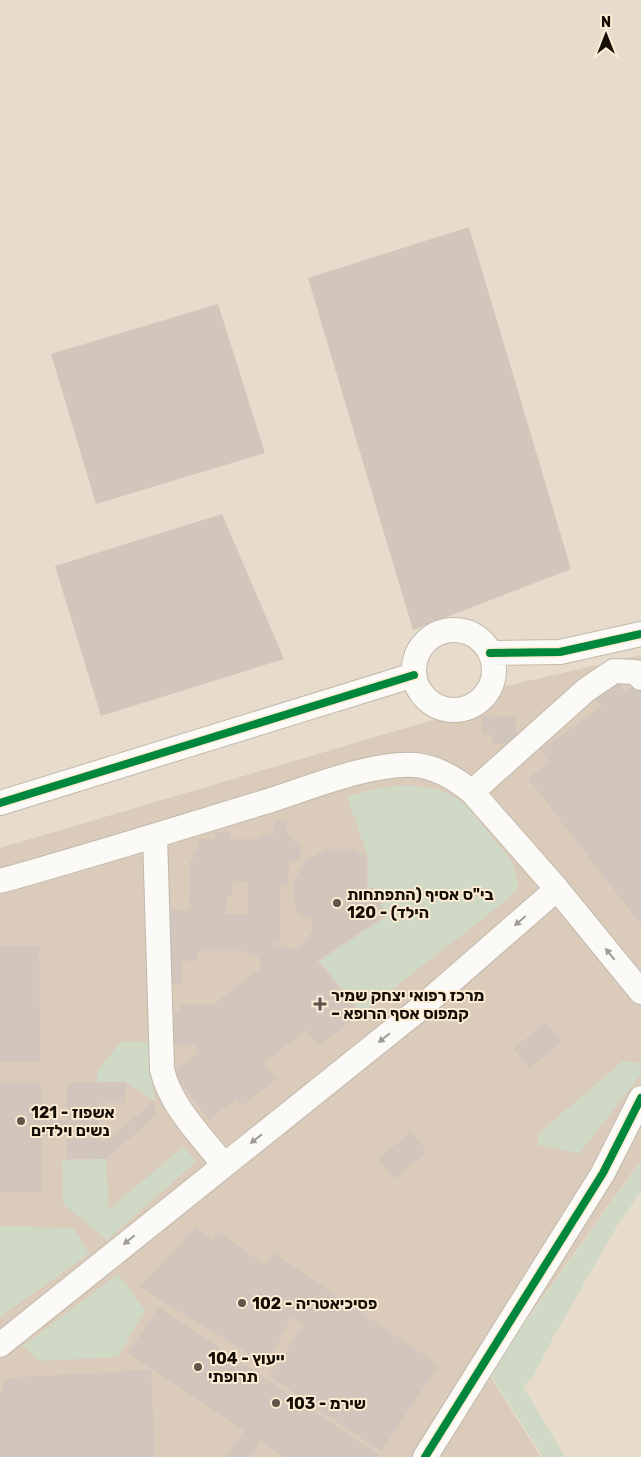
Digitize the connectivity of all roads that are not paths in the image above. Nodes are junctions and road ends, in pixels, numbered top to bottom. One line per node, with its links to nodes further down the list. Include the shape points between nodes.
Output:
1 (641, 634): 2 (street, via 560,652)
2 (490, 653): 3 (street, via 481,640 470,633 445,631 424,644 417,654); 3 (street, via 494,674 490,688 470,707 450,710 430,703 420,693)
3 (414, 675): 6 (street)
4 (641, 678): 5 (street, via 628,670 614,671 586,690)
5 (472, 792): 7 (street, via 436,769 402,766 340,778); 9 (street)
6 (0, 803)
7 (154, 836): 8 (street); 13 (street, via 162,1069 165,1083 176,1102)
8 (0, 881)
9 (557, 888): 10 (street, one-way to 9); 13 (street, one-way to 13, via 417,1011)
10 (641, 992)
11 (641, 1098): 14 (street)
12 (641, 1125): 14 (street)
13 (224, 1164): 15 (street, one-way to 15)
14 (602, 1173): 16 (street)
15 (0, 1345)
16 (425, 1457)

